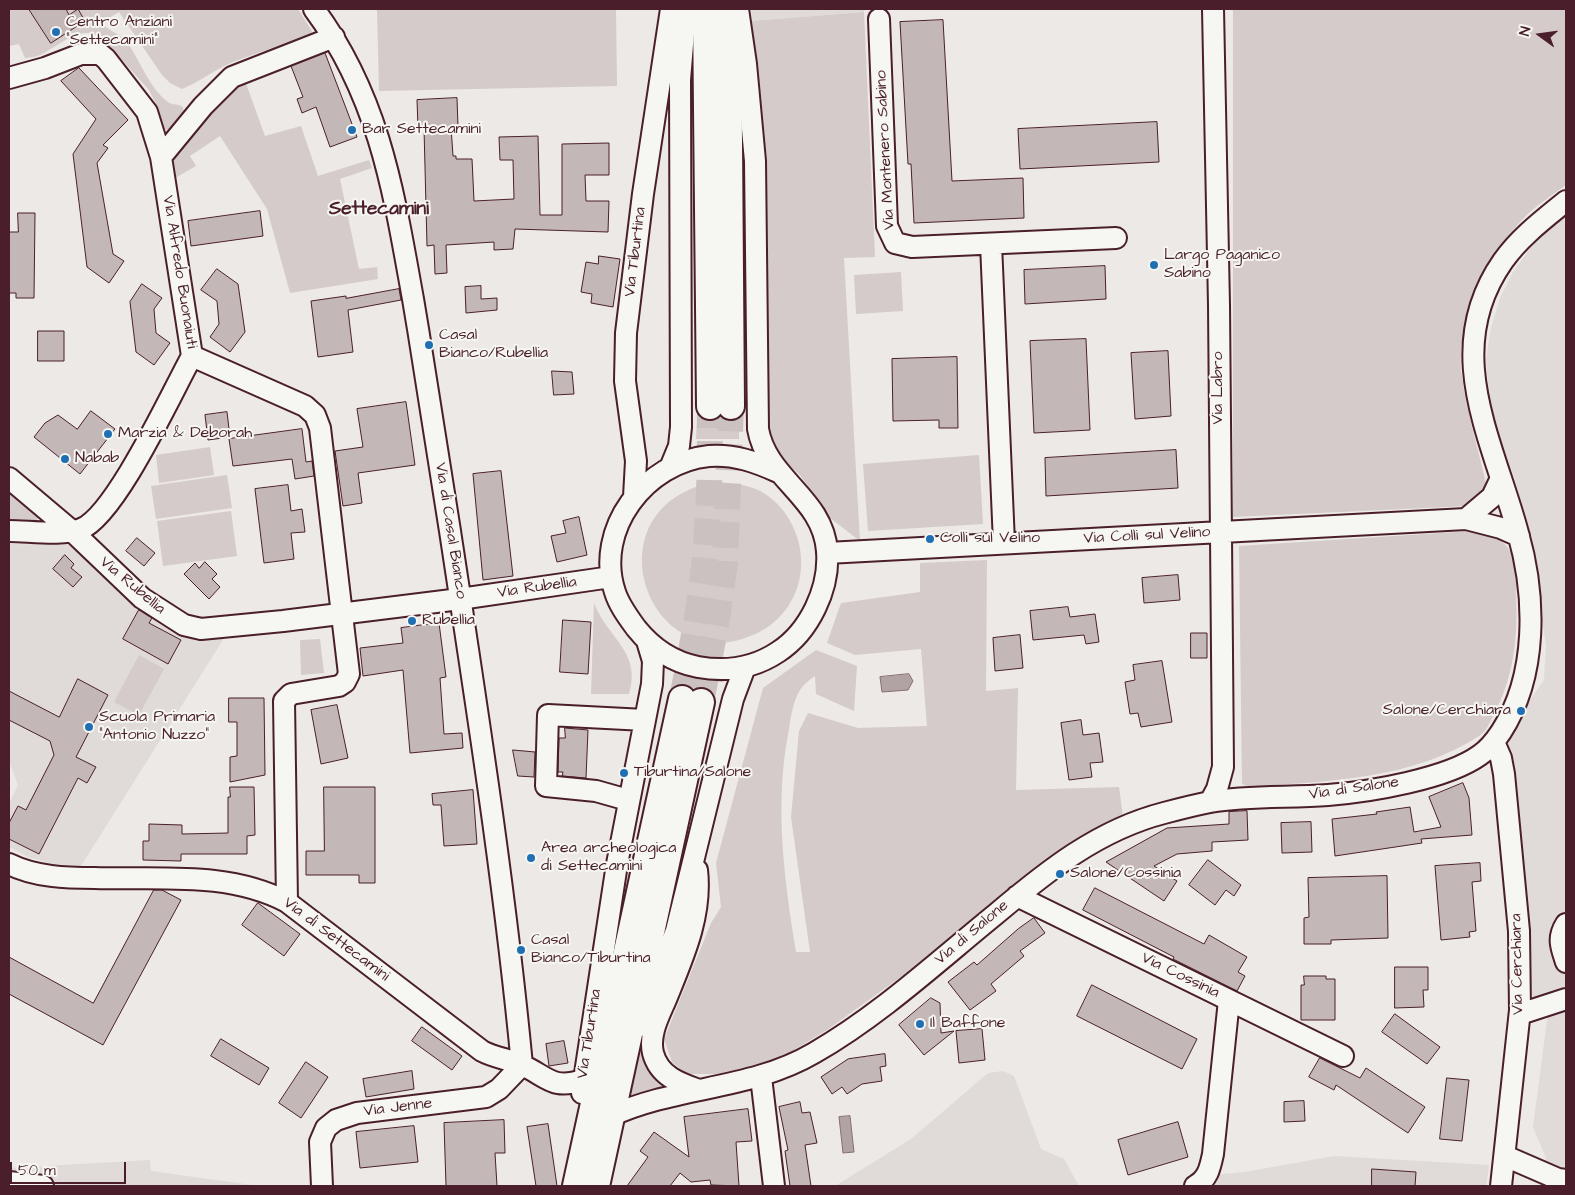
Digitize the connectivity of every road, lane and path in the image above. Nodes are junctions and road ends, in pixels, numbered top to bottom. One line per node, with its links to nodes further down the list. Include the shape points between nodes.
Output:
1 (314, 9): 9 (street, Via di Casal Bianco)
2 (671, 9): 20 (street, Via Tiburtina, via 626,333 625,381 636,461)
3 (686, 9): 16 (street, via 680,80 681,427 679,446)
4 (706, 9): 5 (main road, via 721,406)
5 (728, 9)
6 (738, 9): 17 (street, Via Tiburtina, via 755,161 758,429 765,453)
7 (1213, 9): 24 (street, Via Labro)
8 (879, 19): 14 (street, Via Montenero Sabino, via 889,233 895,242 906,247)
9 (334, 37): 11 (street, via 232,77 203,106); 29 (street, Via di Casal Bianco, via 370,113 393,187)
10 (9, 78): 11 (street, Via Alfredo Buonaiuti, via 81,54 100,54 147,112)
11 (161, 158): 15 (street, Via Alfredo Buonaiuti)
12 (1566, 201): 19 (street, Via di Salone, via 1506,257 1486,292 1476,324 1472,356 1474,384)
13 (1116, 238): 14 (street, Via Montenero Sabino)
14 (991, 244): 26 (street)
15 (192, 356): 23 (street, via 112,498 92,522); 30 (street, Via Alfredo Buonaiuti, via 305,406 316,415)
16 (670, 468): 17 (street, Via Tiburtina, via 696,459 720,456 747,460); 20 (street, Via Tiburtina, via 647,483)
17 (778, 472): 27 (street, Via Tiburtina, via 814,510)
18 (9, 478): 23 (street, Via Rubellia)
19 (1501, 478): 21 (street, via 1492,497); 25 (street, Via di Salone)
20 (634, 497): 28 (street, Via Tiburtina, via 623,514 614,539)
21 (1466, 519): 24 (street, Via Colli sul Velino); 25 (street, Via Colli sul Velino)
22 (9, 531): 23 (street)
23 (73, 532): 30 (street, Via Rubellia, via 142,598 184,625 206,629)
24 (1220, 532): 26 (street, Via Colli sul Velino); 35 (street, Via Labro)
25 (1519, 536): 34 (street, Via di Salone, via 1529,594 1528,657 1511,715)
26 (1004, 543): 27 (street, Via Colli sul Velino)
27 (827, 553): 32 (street, Via Tiburtina, via 819,596 804,628 778,652)
28 (611, 577): 29 (street, Via Rubellia); 31 (street, Via Tiburtina, via 620,604)
29 (460, 599): 30 (street, Via Rubellia); 50 (street, Via di Casal Bianco, via 509,939)
30 (343, 614): 42 (street, via 349,670 345,682 336,687 291,694 283,705)
31 (647, 641): 32 (street, Via Tiburtina, via 663,654 693,666 718,670); 33 (street, Via Tiburtina, via 653,670)
32 (745, 667): 39 (street, Via Tiburtina, via 734,692)
33 (645, 720): 37 (street, Via Tiburtina); 37 (street, via 548,715 546,786 596,791)
34 (1494, 742): 36 (street, Via di Salone, via 1467,763 1417,780 1332,795); 47 (street, Via Cerchiara, via 1501,758 1505,785 1519,931)
35 (1222, 767): 36 (street, Via Labro, via 1236,791); 38 (street, Via Labro)
36 (1248, 799): 38 (street, Via di Salone)
37 (628, 800): 52 (street, Via Tiburtina)
38 (1210, 802): 41 (street, Via di Salone, via 1160,814 1090,843 1054,866)
39 (695, 853): 48 (street, Via Tiburtina, via 673,942 643,1017); 53 (street, via 699,890 696,916 655,1025 652,1044 656,1060 666,1074)
40 (9, 864): 42 (street, Via di Settecamini, via 30,872 73,878 224,882 256,888)
41 (1017, 896): 46 (street, Via Cossinia); 51 (street, Via di Salone, via 850,1030 809,1056)
42 (287, 902): 50 (street, Via di Settecamini, via 479,1048)
43 (1566, 924): 44 (street, via 1560,943)
44 (1566, 962)
45 (1566, 999): 47 (street)
46 (1229, 1000): 49 (street, Via Cossinia); 64 (street, via 1213,1154 1209,1172)
47 (1520, 1014): 56 (street, Via Cerchiara)
48 (625, 1051): 54 (main road, Via Tiburtina); 55 (main road, Via Tiburtina, via 691,701)
49 (1343, 1056)
50 (522, 1065): 52 (street, via 554,1083 568,1085); 60 (street, Via Jenne, via 499,1089 486,1097 357,1113 336,1120 326,1128 320,1142)
51 (761, 1077): 53 (street, Via di Salone); 63 (street)
52 (583, 1080): 55 (street, Via Tiburtina, via 582,1099)
53 (698, 1090): 54 (street, Via di Salone, via 639,1105)
54 (611, 1116): 62 (main road, Via Tiburtina)
55 (588, 1132): 61 (main road, Via Tiburtina)
56 (1505, 1156): 58 (street); 65 (street, Via Cerchiara)
57 (9, 1182): 59 (street)
58 (1560, 1182)
59 (43, 1186)
60 (322, 1186)
61 (576, 1186)
62 (596, 1186)
63 (774, 1186)
64 (1195, 1186)
65 (1502, 1186)

